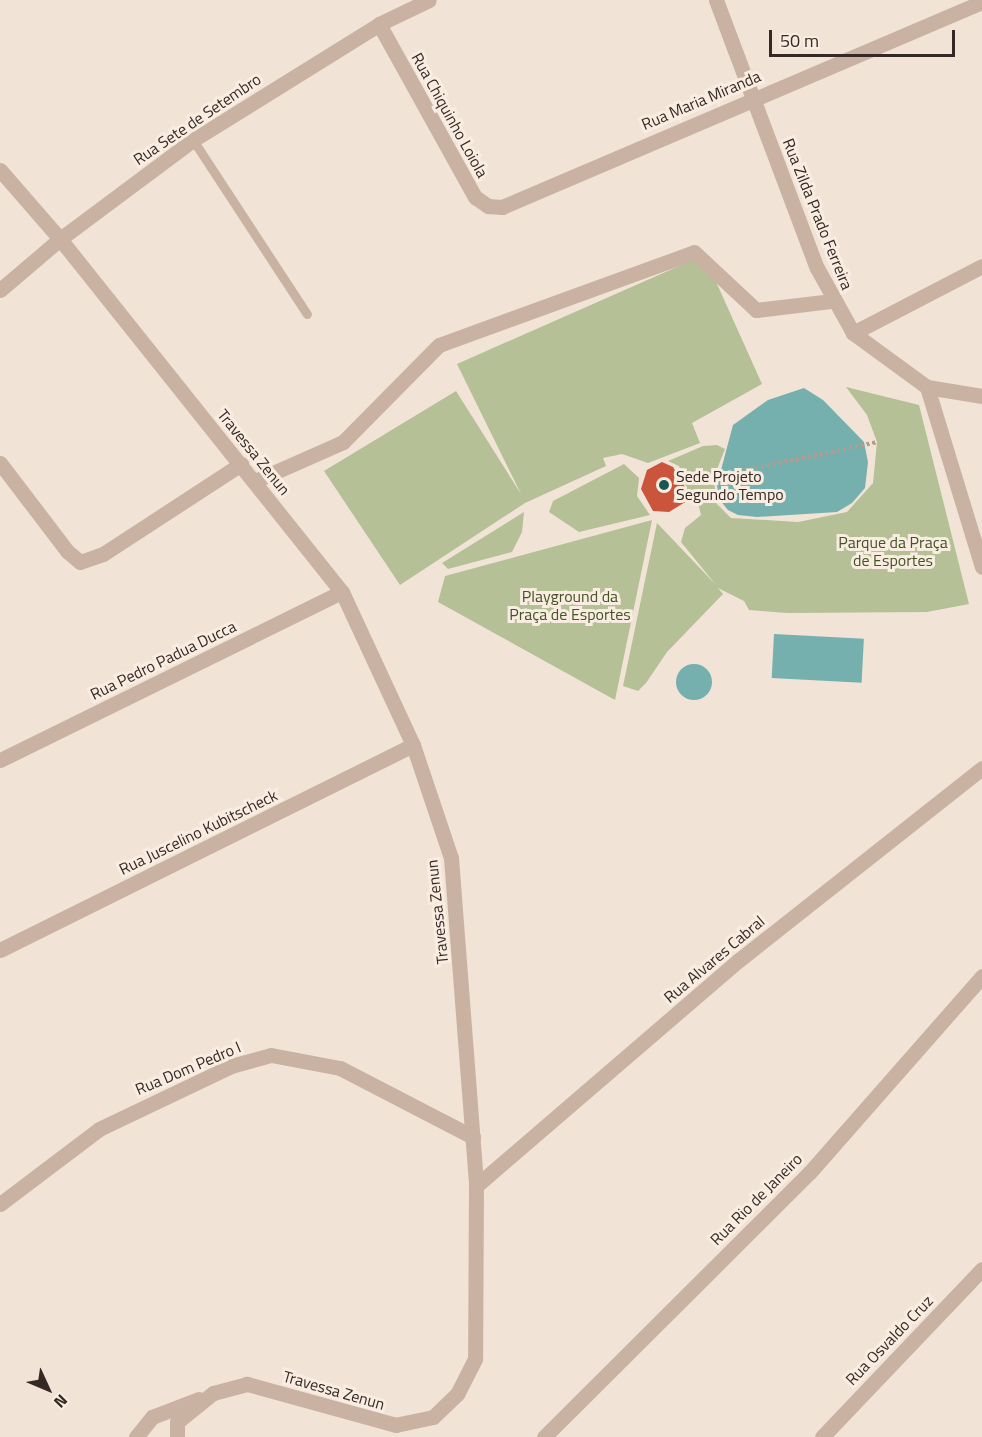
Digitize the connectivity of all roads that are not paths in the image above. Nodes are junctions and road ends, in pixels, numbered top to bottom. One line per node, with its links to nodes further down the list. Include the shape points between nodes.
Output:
1 (429, 0): 4 (street, Rua Sete de Setembro)
2 (716, 0): 5 (street, Rua Zilda Prado Ferreira)
3 (982, 2): 5 (street, Rua Maria Miranda)
4 (379, 24): 6 (street, Rua Sete de Setembro); 8 (street, Rua Chiquinho Loiola, via 475,197 488,206)
5 (753, 97): 8 (street, Rua Maria Miranda); 12 (street, Rua Zilda Prado Ferreira)
6 (193, 140): 9 (street, Rua Sete de Setembro); 13 (lane)
7 (0, 170): 9 (street, Travessa Zenun)
8 (502, 207)
9 (60, 239): 11 (street, Rua Sete de Setembro); 18 (street, Travessa Zenun)
10 (982, 266): 14 (street)
11 (0, 290)
12 (832, 301): 14 (street, Rua Zilda Prado Ferreira); 19 (street, via 756,310 694,252 439,345 343,442)
13 (307, 314)
14 (853, 333): 15 (street, Rua Zilda Prado Ferreira)
15 (927, 387): 16 (street, Rua Zilda Prado Ferreira); 20 (street)
16 (982, 396)
17 (0, 463): 18 (street, via 67,551 80,562 103,554)
18 (241, 464): 19 (street, Travessa Zenun)
19 (255, 481): 21 (street, Travessa Zenun)
20 (982, 567)
21 (342, 592): 22 (street, Travessa Zenun); 23 (street, Rua Pedro Padua Ducca)
22 (413, 745): 25 (street, Rua Juscelino Kubitscheck); 27 (street, Travessa Zenun, via 450,858)
23 (0, 760)
24 (982, 768): 28 (street, Rua Alvares Cabral, via 740,960)
25 (0, 950)
26 (982, 976): 34 (street, Rua Rio de Janeiro, via 810,1172)
27 (473, 1137): 28 (street, Travessa Zenun); 29 (street, Rua Dom Pedro I, via 340,1068 272,1054 221,1071 99,1129)
28 (476, 1186): 31 (street, Travessa Zenun, via 475,1359 457,1394 433,1417 396,1425 247,1384)
29 (0, 1204)
30 (982, 1269): 35 (street, Rua Osvaldo Cruz)
31 (213, 1393): 32 (street, via 152,1417); 33 (street, Travessa Zenun, via 177,1422)
32 (136, 1437)
33 (177, 1437)
34 (544, 1437)
35 (822, 1437)

